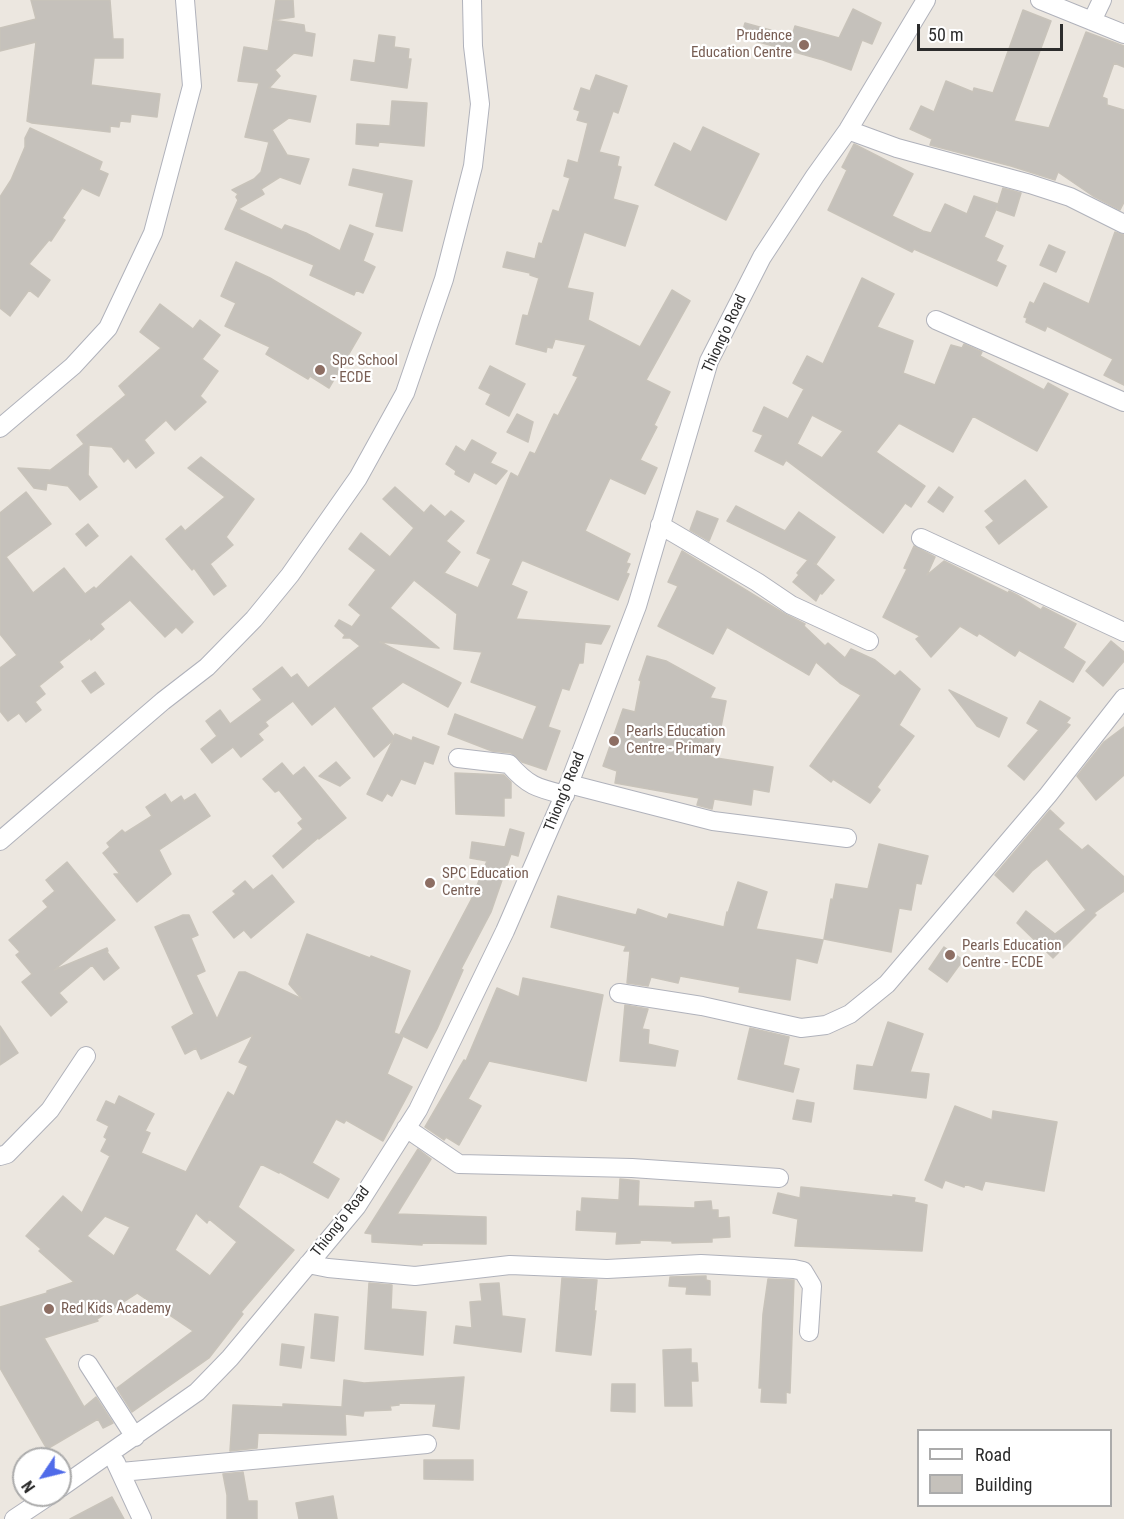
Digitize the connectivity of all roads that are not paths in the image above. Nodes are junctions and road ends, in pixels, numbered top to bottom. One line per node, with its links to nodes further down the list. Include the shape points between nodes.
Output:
1 (185, 0): 12 (street, via 192,86 153,233 108,328 73,366)
2 (472, 0): 21 (street, via 480,104 473,166 444,279 405,393 358,478 290,575 207,667)
3 (926, 0): 8 (street, Thiong'o Road)
4 (1040, 0): 6 (street)
5 (1102, 0): 6 (street)
6 (1092, 21): 7 (street)
7 (1124, 34)
8 (848, 130): 9 (street, via 897,148 1070,197); 13 (street, Thiong'o Road, via 762,257 709,361)
9 (1124, 224)
10 (936, 320): 11 (street)
11 (1124, 402)
12 (0, 429)
13 (660, 525): 16 (street, via 791,605); 19 (street, Thiong'o Road, via 637,606)
14 (921, 538): 15 (street)
15 (1124, 632)
16 (869, 640)
17 (1124, 699): 22 (street, via 887,984 850,1014 826,1025 801,1028 702,1005)
18 (458, 758): 19 (street, via 509,764 523,780 538,788)
19 (567, 789): 20 (street, via 713,821); 24 (street, Thiong'o Road, via 505,931)
20 (847, 838)
21 (0, 842)
22 (619, 993)
23 (86, 1056): 25 (street, via 50,1110 7,1154)
24 (406, 1128): 26 (street, via 459,1164 632,1168); 27 (street, Thiong'o Road, via 357,1206)
25 (0, 1156)
26 (779, 1178)
27 (308, 1264): 28 (street, via 415,1276 510,1265 607,1269 701,1264 803,1270 812,1286); 30 (street, Thiong'o Road, via 197,1392)
28 (809, 1332)
29 (88, 1364): 30 (street)
30 (135, 1437): 32 (street, Thiong'o Road)
31 (427, 1444): 33 (street)
32 (111, 1454): 33 (street); 34 (street, Thiong'o Road)
33 (122, 1472): 37 (street)
34 (72, 1480)
35 (32, 1507): 36 (street)
36 (14, 1519)
37 (142, 1519)

